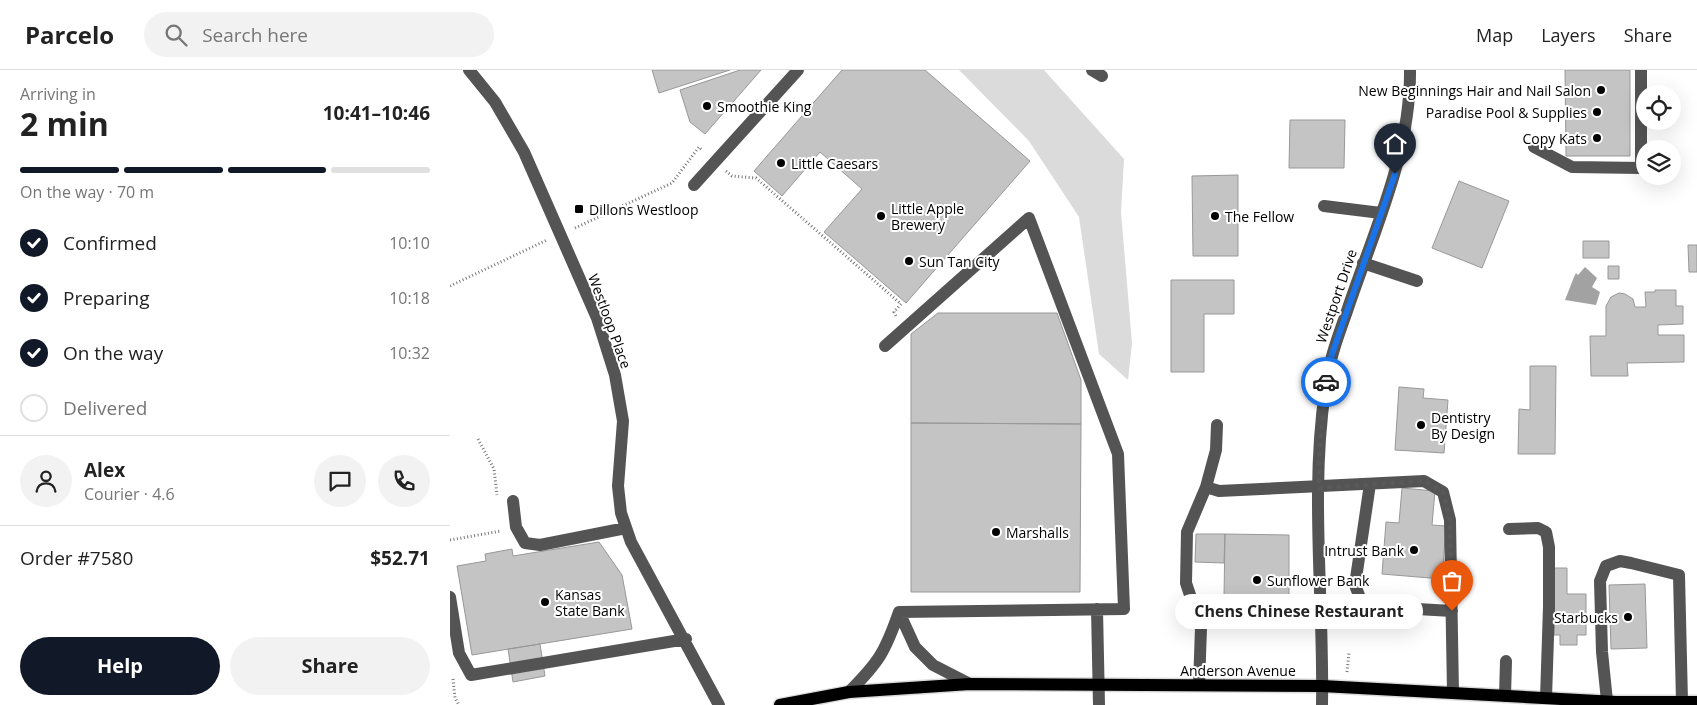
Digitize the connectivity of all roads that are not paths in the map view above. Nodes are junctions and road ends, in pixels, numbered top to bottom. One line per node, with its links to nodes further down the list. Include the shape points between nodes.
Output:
1 (469, 70): 17 (street, Westloop Place, via 495,102 524,152 597,318 616,375 623,421 618,486)
2 (798, 70): 6 (street)
3 (1410, 70): 8 (street, Westport Drive, via 1395,174)
4 (1641, 70): 5 (street, via 1641,168 1572,168)
5 (1534, 147)
6 (694, 185)
7 (1324, 206): 8 (street)
8 (1381, 213): 9 (street, Westport Drive)
9 (1363, 264): 10 (street); 15 (street, Westport Drive, via 1332,354 1325,390)
10 (1416, 281)
11 (885, 346): 20 (street, via 1029,218 1118,454 1124,609)
12 (1217, 425): 14 (street, via 1216,450)
13 (1370, 484): 15 (street); 21 (street, via 1424,481 1443,492 1450,520); 21 (street, via 1355,585 1360,598 1382,607)
14 (1206, 487): 15 (street, via 1219,491); 27 (street, via 1187,532 1186,582 1201,628)
15 (1319, 488): 28 (street, Westport Drive)
16 (512, 501): 17 (street, via 516,527 525,543 540,545)
17 (626, 528): 23 (street, Westloop Place, via 657,591)
18 (1509, 529): 32 (street, via 1538,528 1546,532 1549,547 1549,607)
19 (450, 597): 23 (street, via 459,653 471,675)
20 (1097, 609): 22 (street); 26 (street)
21 (1452, 611): 30 (street)
22 (899, 612): 25 (street, via 914,647 933,665); 29 (street, via 888,645 876,665)
23 (686, 639): 37 (street, Westloop Place)
24 (1506, 661): 31 (street)
25 (970, 684): 26 (main road, Anderson Avenue); 29 (main road, Anderson Avenue)
26 (1099, 685): 27 (main road, Anderson Avenue); 39 (street)
27 (1199, 685): 28 (main road, Anderson Avenue)
28 (1322, 686): 30 (main road, Anderson Avenue); 40 (street, Westport Drive)
29 (849, 692): 38 (main road, Anderson Avenue)
30 (1453, 693): 31 (main road, Anderson Avenue)
31 (1505, 696): 32 (main road, Anderson Avenue)
32 (1541, 700): 36 (main road, Anderson Avenue)
33 (1607, 701): 34 (main road, Anderson Avenue); 34 (street, via 1600,581 1606,566 1632,562 1679,575); 36 (main road, Anderson Avenue)
34 (1682, 702): 35 (main road, Anderson Avenue)
35 (1697, 702)
36 (1593, 703)
37 (719, 705)
38 (780, 705)
39 (1099, 705)
40 (1322, 705)

